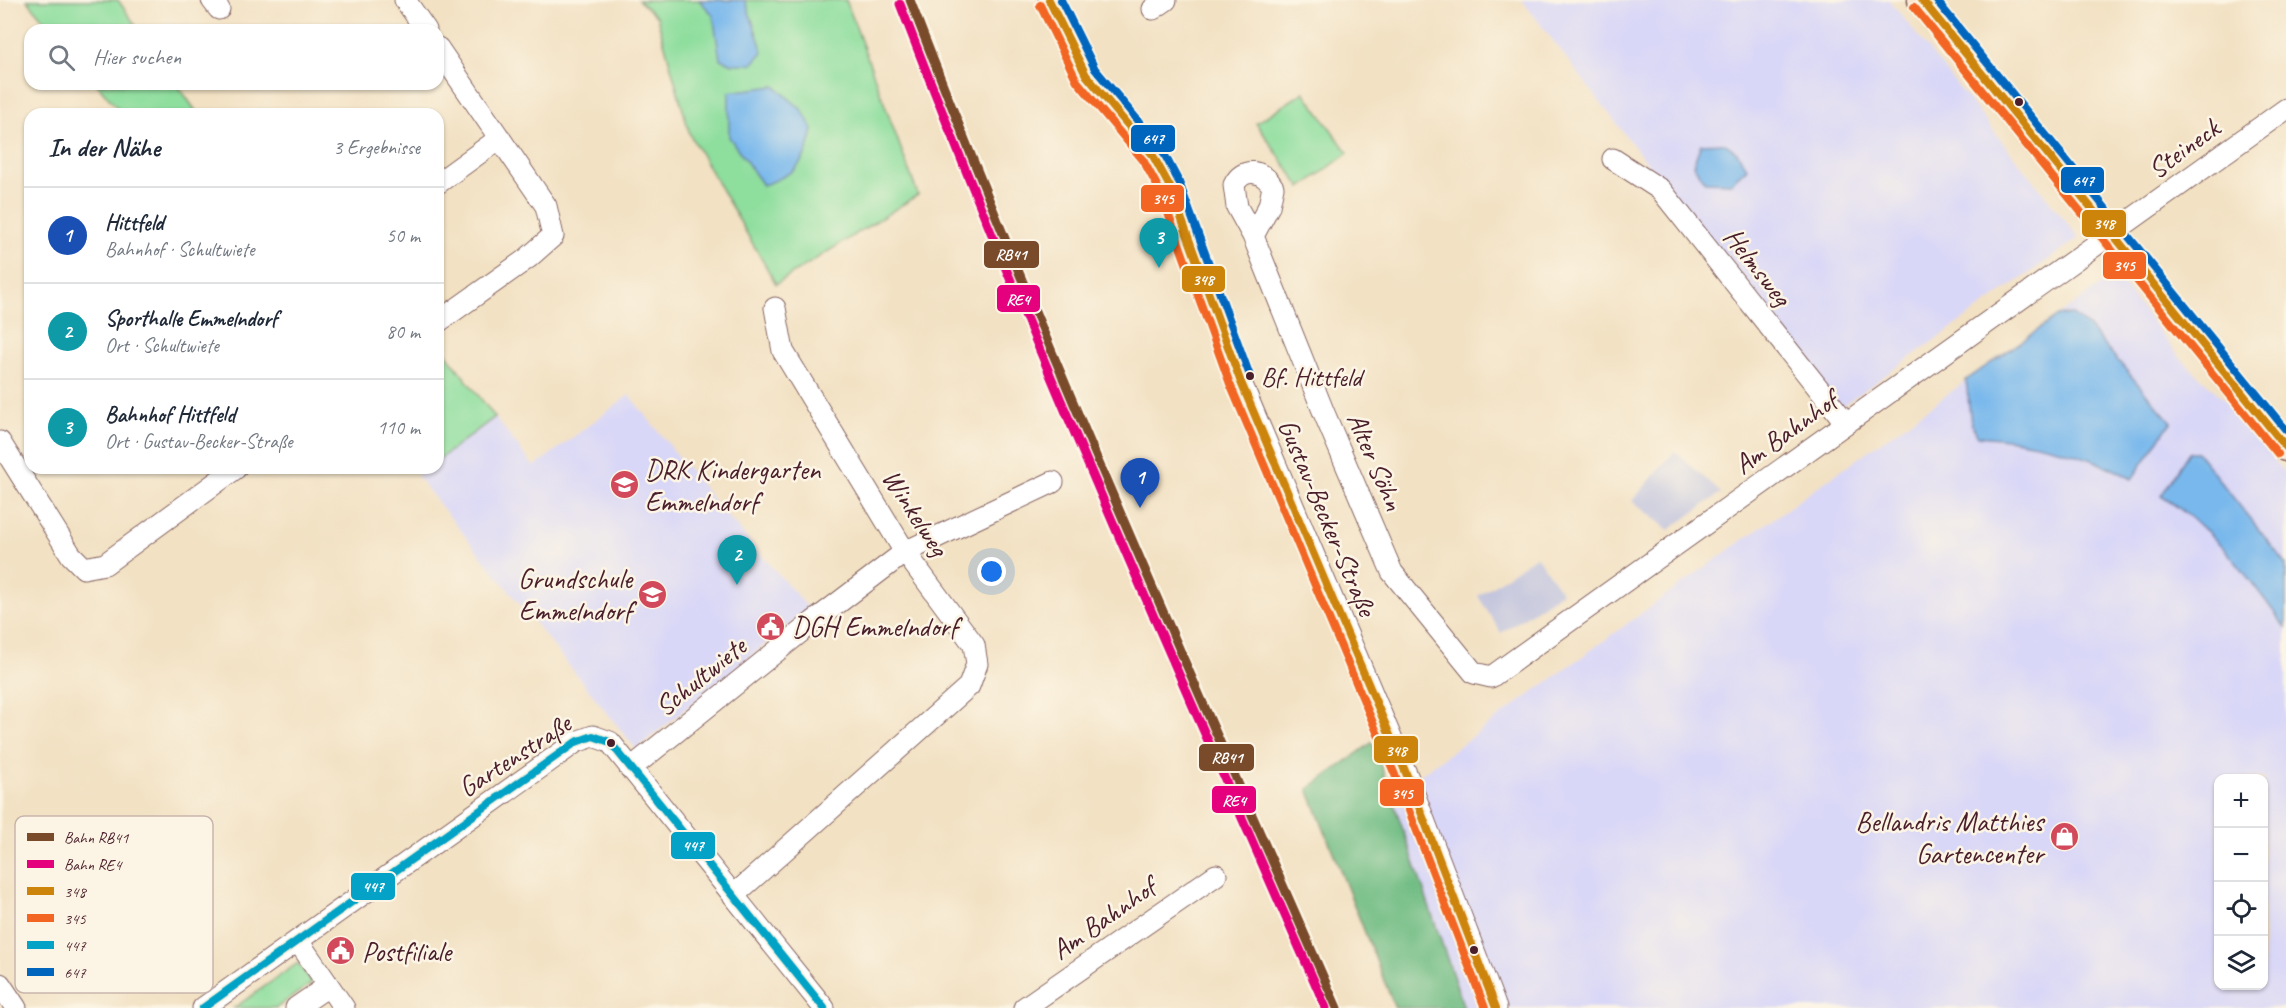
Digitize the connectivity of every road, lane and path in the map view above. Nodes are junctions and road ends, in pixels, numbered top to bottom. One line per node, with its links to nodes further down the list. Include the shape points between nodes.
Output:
1 (405, 0): 4 (street)
2 (1049, 0): 35 (street, Gustav-Becker-Straße, via 1086,75 1152,154 1170,187 1240,380 1395,749)
3 (1922, 0): 10 (main road)
4 (422, 24)
5 (444, 57): 7 (street)
6 (2286, 109): 10 (street, Steineck)
7 (500, 138): 9 (street); 13 (street, via 546,206 553,236)
8 (1613, 159): 14 (street, Helmsweg, via 1661,190)
9 (444, 179)
10 (2112, 234): 14 (street, Am Bahnhof); 16 (main road)
11 (1253, 236): 22 (street, Alter Söhn, via 1392,572 1474,674)
12 (776, 308): 21 (street, Winkelweg, via 783,351)
13 (444, 318)
14 (1846, 423): 22 (street, Am Bahnhof)
15 (0, 442): 17 (street)
16 (2286, 447)
17 (24, 465)
18 (29, 474): 19 (street, via 71,555 84,568 105,564)
19 (228, 474)
20 (1053, 482): 21 (street, Schultwiete)
21 (905, 552): 23 (street, Schultwiete); 25 (street, Winkelweg, via 974,645 977,664 969,686)
22 (1491, 677)
23 (630, 769): 25 (street, Gartenstraße); 26 (street, Gartenstraße, via 610,742 593,736 576,742)
24 (1216, 875): 34 (street, Am Bahnhof)
25 (734, 895): 33 (street, Gartenstraße)
26 (298, 941): 28 (street); 30 (street, Gartenstraße)
27 (0, 984): 29 (street)
28 (328, 986): 31 (street); 32 (street)
29 (16, 1008)
30 (203, 1008)
31 (296, 1008)
32 (344, 1008)
33 (824, 1008)
34 (1024, 1008)
35 (1496, 1008)

